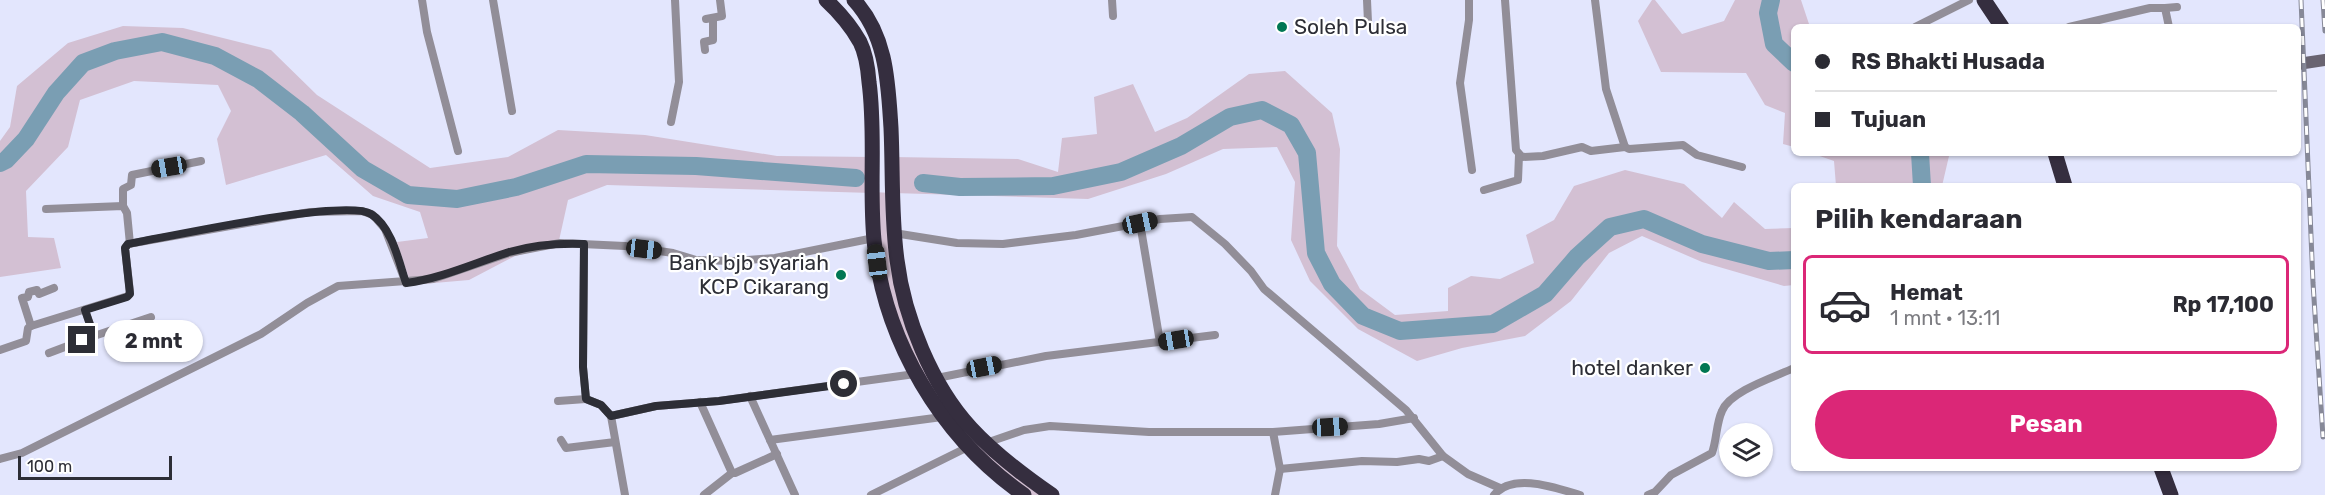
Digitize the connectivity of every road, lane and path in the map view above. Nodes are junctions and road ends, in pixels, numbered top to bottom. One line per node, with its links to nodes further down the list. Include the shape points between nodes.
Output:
1 (422, 0): 32 (street)
2 (493, 0): 27 (street)
3 (675, 0): 28 (street, via 679,82)
4 (720, 0): 22 (street, via 722,16 710,18 712,40 704,42)
5 (826, 0): 26 (highway, via 861,43)
6 (854, 0): 25 (highway, via 878,37)
7 (1112, 0): 16 (street)
8 (1367, 0): 17 (street)
9 (1469, 0): 37 (street, via 1460,83)
10 (1505, 0): 33 (street)
11 (1595, 0): 31 (street, via 1606,89)
12 (1969, 0): 18 (street)
13 (1984, 0): 19 (highway)
14 (2177, 7): 15 (street)
15 (2165, 8): 20 (street); 21 (street)
16 (1113, 16)
17 (1368, 22)
18 (1921, 24)
19 (2000, 24)
20 (2082, 24)
21 (2168, 24)
22 (705, 50)
23 (2325, 60): 24 (main road)
24 (2301, 64)
25 (889, 100): 26 (highway, via 881,104); 29 (highway)
26 (872, 101): 30 (highway)
27 (512, 111)
28 (672, 122)
29 (891, 130): 30 (highway, via 881,127); 43 (highway)
30 (873, 131): 44 (highway)
31 (1625, 147): 33 (street, via 1591,151 1582,147 1542,156); 36 (street, via 1683,145 1697,155)
32 (458, 151)
33 (1519, 155): 39 (street, via 1518,180)
34 (2056, 156): 38 (highway)
35 (201, 161): 40 (street, via 132,175 131,185 123,189)
36 (1742, 167)
37 (1472, 170)
38 (2064, 183)
39 (1484, 190)
40 (123, 207): 41 (street); 45 (street)
41 (46, 209)
42 (1140, 223): 43 (street, via 1003,244 957,243); 54 (street); 66 (street, via 1186,216 1196,219 1242,261 1264,289)
43 (894, 233): 59 (highway, via 902,290 914,329)
44 (874, 238): 46 (street, via 775,258 734,261 696,260 664,251); 58 (highway, via 884,294)
45 (130, 244): 47 (street, via 310,212 362,211 373,215 385,229); 49 (street, via 125,248 130,294)
46 (584, 244): 47 (street, via 522,249 433,279); 61 (street)
47 (406, 283): 75 (street, via 338,286 261,334 22,453)
48 (54, 288): 51 (street, via 39,294 37,290 28,292 28,297 22,298)
49 (85, 310): 51 (street); 53 (street)
50 (152, 317): 53 (street)
51 (31, 326): 55 (street, via 26,341)
52 (1215, 335): 54 (street)
53 (94, 336): 56 (street)
54 (1160, 342): 59 (street, via 1046,356)
55 (0, 350)
56 (49, 353)
57 (1791, 369): 81 (street, via 1728,402 1722,409 1712,453 1671,475)
58 (915, 374): 60 (street); 65 (highway)
59 (937, 378): 71 (highway, via 954,406)
60 (750, 396): 63 (street); 69 (street)
61 (586, 399): 62 (street); 64 (street, via 601,405)
62 (558, 401)
63 (700, 402): 64 (street); 78 (street)
64 (611, 416): 70 (street)
65 (942, 417): 69 (street); 72 (highway)
66 (1414, 418): 67 (street); 74 (street)
67 (1273, 432): 71 (street, via 1149,432 1050,426); 76 (street)
68 (561, 440): 70 (street, via 566,448)
69 (770, 440): 73 (street)
70 (615, 442): 82 (street)
71 (986, 443): 86 (highway)
72 (968, 447): 80 (highway); 85 (street)
73 (777, 454): 78 (street); 84 (street)
74 (1443, 456): 76 (street, via 1430,461 1362,461); 79 (street)
75 (0, 459)
76 (1280, 469): 87 (street)
77 (2162, 471): 89 (highway)
78 (732, 472): 83 (street)
79 (1497, 491): 88 (street, via 1512,484 1528,484)
80 (1017, 494)
81 (1653, 494)
82 (625, 495)
83 (704, 495)
84 (795, 495)
85 (871, 495)
86 (1052, 495)
87 (1275, 495)
88 (1580, 495)
89 (2171, 495)

